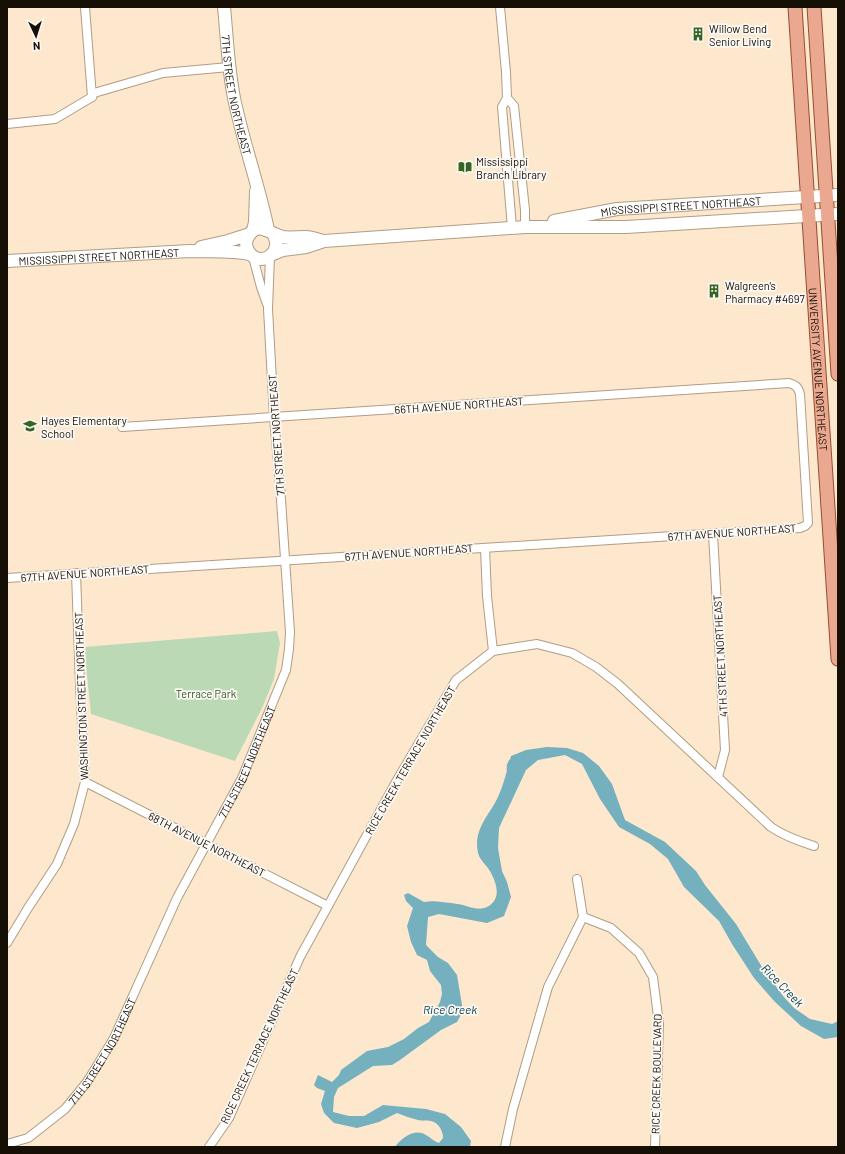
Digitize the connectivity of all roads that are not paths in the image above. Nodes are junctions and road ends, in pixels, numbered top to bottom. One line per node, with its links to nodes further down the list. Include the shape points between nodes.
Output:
1 (85, 7): 7 (street)
2 (224, 7): 6 (street, 7TH STREET NORTHEAST)
3 (500, 7): 8 (street)
4 (796, 7): 12 (main road, UNIVERSITY AVENUE NORTHEAST)
5 (814, 7): 11 (main road, UNIVERSITY AVENUE NORTHEAST)
6 (229, 67): 7 (street, via 163,73 94,93); 10 (street, 7TH STREET NORTHEAST, via 234,98)
7 (92, 97): 9 (street, via 55,119)
8 (506, 98): 15 (street, via 514,106); 16 (street, via 502,107)
9 (7, 124)
10 (256, 182): 17 (street, 7TH STREET NORTHEAST, via 255,222); 18 (street, 7TH STREET NORTHEAST)
11 (832, 195): 12 (street, MISSISSIPPI STREET NORTHEAST); 13 (main road, UNIVERSITY AVENUE NORTHEAST)
12 (808, 197): 14 (main road, UNIVERSITY AVENUE NORTHEAST); 15 (street, MISSISSIPPI STREET NORTHEAST, via 617,209)
13 (833, 214): 14 (street, MISSISSIPPI STREET NORTHEAST); 25 (main road, UNIVERSITY AVENUE NORTHEAST)
14 (809, 215): 15 (street, MISSISSIPPI STREET NORTHEAST, via 626,227); 35 (main road, UNIVERSITY AVENUE NORTHEAST)
15 (525, 227): 16 (street, MISSISSIPPI STREET NORTHEAST)
16 (512, 228): 19 (street, MISSISSIPPI STREET NORTHEAST)
17 (251, 232): 18 (street, via 261,229); 20 (street, MISSISSIPPI STREET NORTHEAST, via 233,240); 21 (street, via 246,246)
18 (271, 232): 19 (street, MISSISSIPPI STREET NORTHEAST, via 282,237 306,237); 22 (street, via 277,246)
19 (324, 241): 22 (street, MISSISSIPPI STREET NORTHEAST)
20 (190, 250): 21 (street, MISSISSIPPI STREET NORTHEAST, via 232,251); 23 (street, MISSISSIPPI STREET NORTHEAST)
21 (252, 255): 22 (street, via 262,259); 24 (street, 7TH STREET NORTHEAST)
22 (271, 255): 24 (street, 7TH STREET NORTHEAST)
23 (7, 261)
24 (268, 309): 26 (street, 7TH STREET NORTHEAST)
25 (838, 374)
26 (274, 417): 27 (street, 66TH AVENUE NORTHEAST); 28 (street, 66TH AVENUE NORTHEAST, via 789,383 796,385 800,394); 31 (street, 7TH STREET NORTHEAST)
27 (122, 427)
28 (808, 523): 29 (street, 67TH AVENUE NORTHEAST, via 800,528)
29 (713, 534): 30 (street, 67TH AVENUE NORTHEAST); 36 (street, 4TH STREET NORTHEAST, via 725,750)
30 (484, 548): 31 (street, 67TH AVENUE NORTHEAST); 34 (street)
31 (285, 560): 32 (street, 67TH AVENUE NORTHEAST); 38 (street, 7TH STREET NORTHEAST, via 290,632 286,670 242,778)
32 (76, 573): 33 (street, 67TH AVENUE NORTHEAST); 37 (street, WASHINGTON STREET NORTHEAST)
33 (7, 578)
34 (493, 650): 36 (street, via 537,644 572,653 618,684); 41 (street, RICE CREEK TERRACE NORTHEAST, via 456,680)
35 (838, 659)
36 (718, 777): 39 (street, via 770,827 792,839)
37 (85, 782): 38 (street, 68TH AVENUE NORTHEAST); 43 (street, WASHINGTON STREET NORTHEAST, via 74,824 57,864)
38 (206, 844): 41 (street, 68TH AVENUE NORTHEAST); 44 (street, 7TH STREET NORTHEAST, via 178,898 114,1038 87,1082 65,1109 28,1138)
39 (814, 846)
40 (577, 879): 42 (street)
41 (328, 906): 45 (street, RICE CREEK TERRACE NORTHEAST, via 300,957 229,1118)
42 (583, 917): 46 (street, via 548,987); 47 (street, RICE CREEK BOULEVARD, via 611,928 639,953 653,978 659,1024)
43 (7, 943)
44 (7, 1144)
45 (209, 1147)
46 (505, 1147)
47 (655, 1147)

